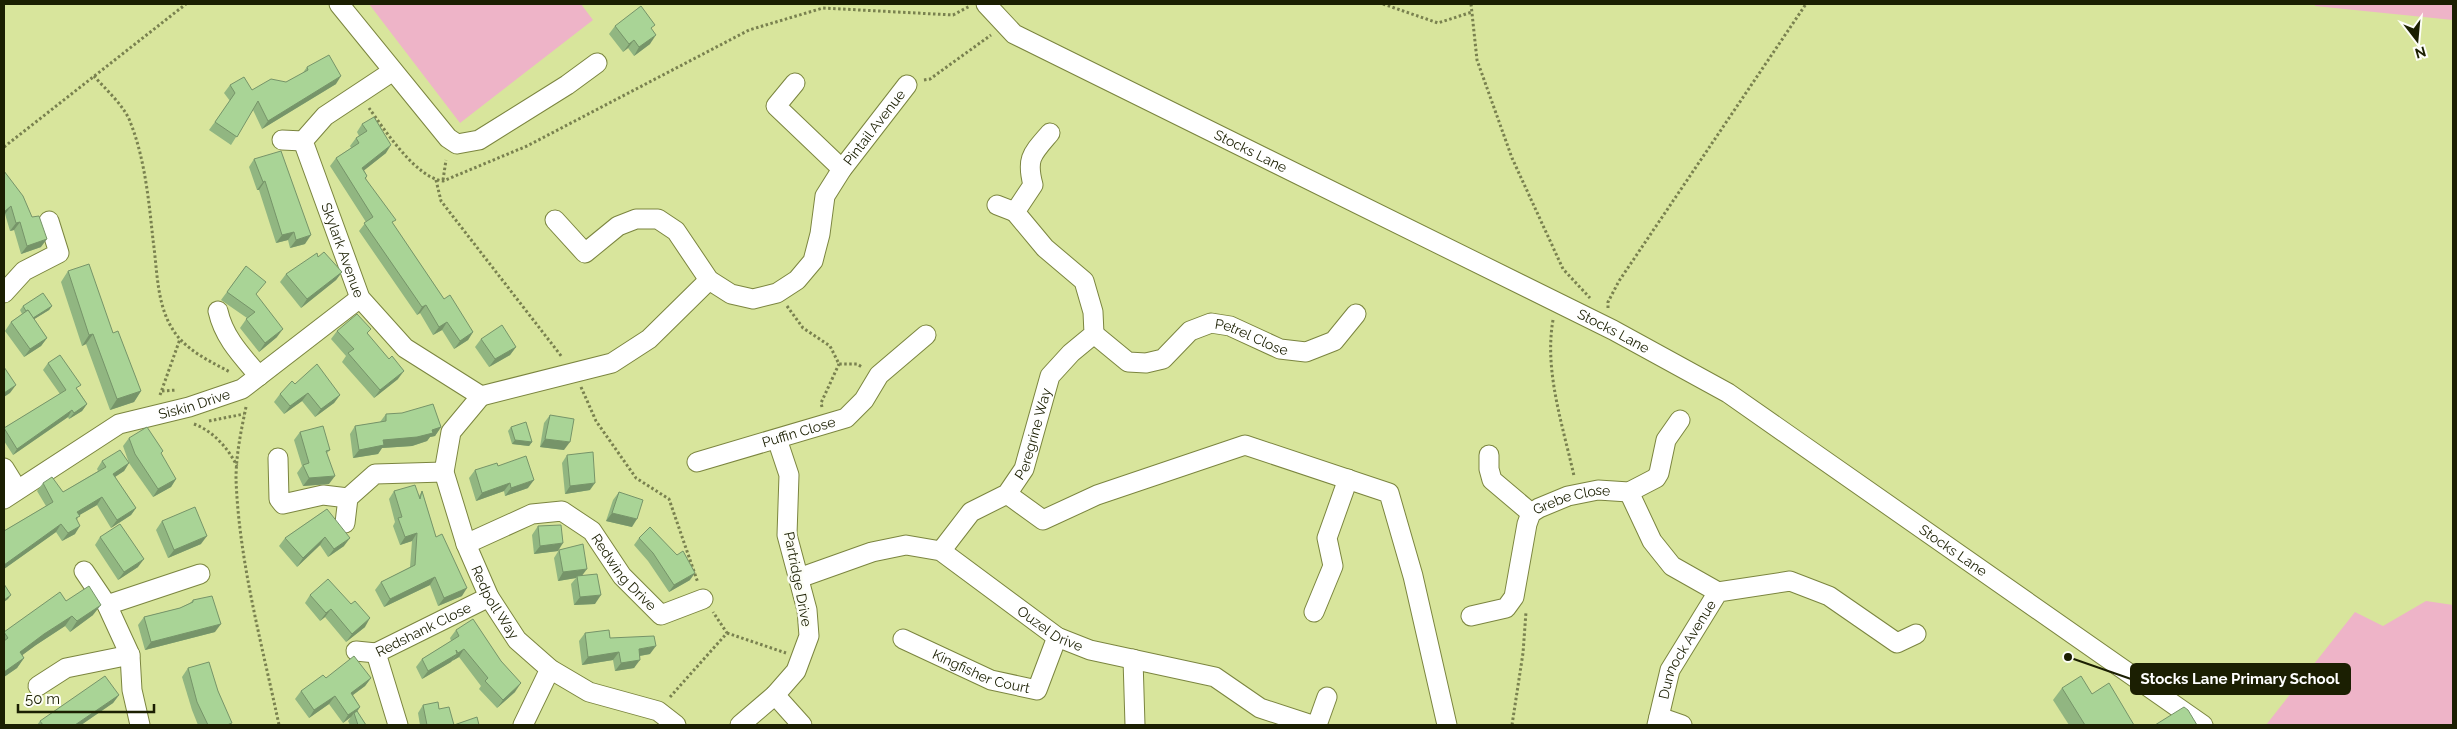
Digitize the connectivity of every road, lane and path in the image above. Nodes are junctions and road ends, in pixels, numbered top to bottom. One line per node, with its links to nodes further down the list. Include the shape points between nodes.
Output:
1 (186, 4): 18 (path)
2 (340, 4): 11 (street)
3 (975, 4): 22 (path, via 952,15 823,8 749,30 527,146)
4 (986, 4): 9 (street, Stocks Lane)
5 (1384, 4): 8 (path, via 1438,23)
6 (1471, 4): 8 (path)
7 (1806, 4): 35 (path, via 1619,281 1608,302 1607,316)
8 (1472, 12): 32 (path, via 1477,60 1512,158 1563,268)
9 (1005, 24): 13 (path, via 930,79); 31 (street, Stocks Lane, via 1014,34)
10 (597, 63): 11 (street, via 479,140 457,144 448,138)
11 (393, 71): 14 (street)
12 (795, 83): 20 (street, Pintail Avenue, via 776,106)
13 (906, 85): 20 (street, Pintail Avenue)
14 (359, 94): 17 (street, via 325,116); 21 (path, via 417,166)
15 (1050, 133): 24 (street, via 1029,161 1033,185)
16 (282, 140): 17 (street)
17 (302, 141): 30 (street, Skylark Avenue)
18 (4, 147)
19 (446, 160): 22 (path)
20 (842, 169): 29 (street, Pintail Avenue, via 825,196 813,261 798,280)
21 (436, 180): 22 (path); 39 (path, via 441,201)
22 (443, 181)
23 (997, 206): 24 (street)
24 (1015, 212): 36 (street, via 1045,248 1084,281 1093,312)
25 (555, 220): 27 (street, via 585,253 618,226 636,218 658,220 676,231)
26 (49, 221): 28 (street, via 59,253 24,271)
27 (709, 280): 29 (street, Pintail Avenue, via 731,294 753,299); 39 (street, via 649,339 612,363)
28 (4, 293)
29 (777, 293): 38 (path, via 803,328 830,346)
30 (360, 298): 41 (street, Siskin Drive); 42 (street, Skylark Avenue, via 406,348)
31 (1552, 300): 35 (street, Stocks Lane); 55 (path, via 1552,375)
32 (1594, 302)
33 (218, 311): 41 (street, via 234,347)
34 (1356, 314): 36 (street, Petrel Close, via 1334,341 1306,352 1280,349 1230,326 1211,323 1190,330 1163,359 1146,363 1128,362)
35 (1613, 330): 100 (street, Stocks Lane, via 1728,393)
36 (1094, 334): 57 (street, Peregrine Way, via 1050,376 1024,469)
37 (926, 335): 40 (street, Puffin Close)
38 (839, 364): 40 (path, via 857,364); 46 (path, via 821,403)
39 (575, 373): 42 (street); 68 (path, via 596,421 636,478 669,499)
40 (879, 375): 46 (street, Puffin Close, via 864,400 846,418)
41 (259, 376): 56 (street, Siskin Drive, via 242,389 189,407 119,424)
42 (481, 396): 52 (street, Redpoll Way, via 451,432)
43 (244, 414): 45 (path)
44 (1680, 420): 54 (street, Grebe Close, via 1666,440 1656,478)
45 (196, 424)
46 (827, 424): 47 (street, Puffin Close)
47 (777, 439): 50 (street, Puffin Close); 65 (street, Partridge Drive, via 789,475 787,536)
48 (1489, 455): 59 (street, via 1490,476)
49 (278, 458): 58 (street, via 279,499 282,504 323,495)
50 (697, 462)
51 (4, 468): 56 (street, Siskin Drive)
52 (444, 472): 58 (street, via 375,474); 61 (street, Redpoll Way)
53 (1348, 479): 57 (street, via 1244,445 1097,495 1043,520); 71 (street, via 1327,538 1333,566); 97 (street, via 1389,493 1413,576)
54 (1629, 492): 55 (street, Grebe Close, via 1598,490); 66 (street, via 1652,541 1672,566)
55 (1578, 493): 59 (street, Grebe Close)
56 (10, 494)
57 (1007, 494): 62 (street, Peregrine Way, via 971,512)
58 (348, 498): 60 (street)
59 (1531, 513): 72 (street, Grebe Close, via 1514,596 1506,608)
60 (345, 523)
61 (466, 544): 67 (street, Redpoll Way); 68 (street, Redwing Drive, via 532,514 562,511 592,531 622,576 661,614)
62 (942, 551): 65 (street, Ouzel Drive, via 906,545 872,552); 76 (street, Ouzel Drive)
63 (84, 571): 69 (street)
64 (200, 574): 69 (street)
65 (799, 578): 80 (street, Partridge Drive, via 809,636)
66 (1718, 592): 74 (street, Dunnock Avenue, via 1790,581 1829,596 1896,652); 87 (street, Dunnock Avenue, via 1670,670)
67 (489, 597): 78 (street, Redshank Close); 82 (street, Redpoll Way, via 517,640)
68 (703, 599): 73 (path)
69 (107, 605): 79 (street)
70 (1526, 610): 98 (path, via 1524,653)
71 (1314, 612)
72 (1471, 616)
73 (727, 633): 80 (path); 86 (path)
74 (1916, 634)
75 (903, 638): 76 (street, Kingfisher Court, via 991,680 1037,690)
76 (1057, 638): 81 (street, Ouzel Drive, via 1090,650)
77 (356, 651): 78 (street)
78 (376, 653): 89 (street, Redshank Close)
79 (130, 655): 83 (street, via 66,668); 88 (street, via 132,690)
80 (801, 659): 84 (street, Partridge Drive, via 796,671)
81 (1133, 659): 94 (street); 95 (street, Ouzel Drive, via 1215,676 1260,708)
82 (550, 669): 86 (street, Redpoll Way, via 589,692); 90 (street)
83 (38, 686)
84 (775, 695): 92 (street, Partridge Drive); 93 (street)
85 (1327, 698): 96 (street)
86 (658, 711): 91 (street, Redpoll Way)
87 (1658, 721): 99 (street)
88 (140, 725)
89 (398, 725)
90 (523, 725)
91 (676, 725)
92 (740, 725)
93 (802, 725)
94 (1135, 725)
95 (1312, 725)
96 (1317, 725)
97 (1447, 725)
98 (1512, 725)
99 (1682, 725)
100 (2202, 725)

